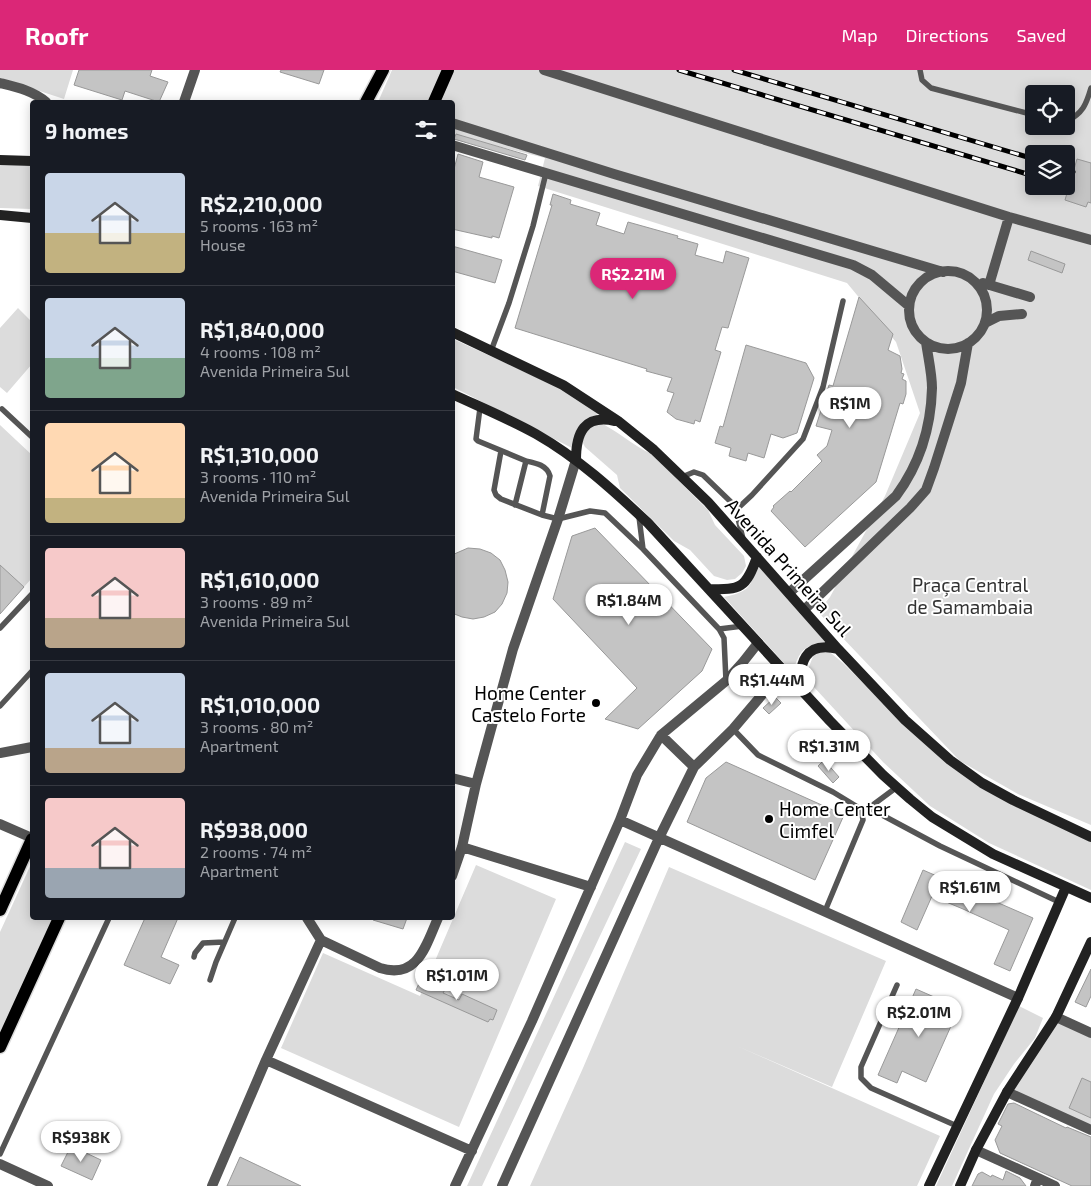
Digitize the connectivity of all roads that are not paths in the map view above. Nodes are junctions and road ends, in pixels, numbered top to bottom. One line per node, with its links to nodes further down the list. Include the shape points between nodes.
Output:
1 (195, 70): 9 (street)
2 (383, 70): 10 (main road)
3 (448, 70): 11 (main road)
4 (544, 70): 20 (street)
5 (920, 70): 12 (lane, via 922,80 931,88)
6 (0, 83): 8 (street)
7 (1091, 88): 13 (lane, via 1087,102)
8 (44, 100)
9 (185, 100)
10 (367, 100)
11 (435, 100)
12 (1025, 113)
13 (1075, 116)
14 (455, 124): 23 (street)
15 (455, 146): 18 (street)
16 (0, 160): 17 (main road)
17 (30, 161)
18 (546, 174): 28 (street, via 853,265 872,275); 34 (lane, via 533,226)
19 (0, 215): 21 (main road)
20 (1009, 217): 22 (street); 25 (street)
21 (30, 218)
22 (1091, 240)
23 (943, 272): 24 (street); 28 (street, via 919,284)
24 (971, 279): 25 (street); 30 (street, via 985,299)
25 (989, 285): 26 (street)
26 (1030, 297)
27 (843, 301): 45 (lane, via 822,387 803,439)
28 (909, 306): 32 (street, via 914,329)
29 (1022, 314): 30 (street, via 1000,316)
30 (985, 323): 33 (street)
31 (455, 334): 34 (main road, Avenida Primeira Sul)
32 (926, 342): 33 (street, via 948,349); 53 (street, via 932,388 928,425 909,479 896,496)
33 (968, 343): 55 (street, via 961,383 926,490)
34 (491, 352): 38 (main road, Avenida Primeira Sul, via 563,385)
35 (455, 396): 36 (main road)
36 (480, 408): 40 (lane, via 476,439); 41 (main road, via 537,435)
37 (2, 409): 39 (lane)
38 (618, 421): 41 (main road, via 605,418 582,429 578,436); 43 (main road, Avenida Primeira Sul)
39 (30, 436)
40 (501, 451): 42 (lane); 44 (lane, via 494,490 501,499)
41 (576, 460): 46 (main road); 48 (street)
42 (526, 461): 44 (lane); 47 (lane, via 549,471)
43 (682, 477): 45 (lane, via 694,472 703,475); 49 (main road, Avenida Primeira Sul)
44 (515, 506): 47 (lane)
45 (736, 510): 49 (lane)
46 (639, 514): 50 (lane); 52 (main road)
47 (542, 515): 48 (lane)
48 (558, 519): 50 (lane, via 590,511 605,513); 72 (street, via 513,649)
49 (743, 541): 51 (main road, Avenida Primeira Sul)
50 (643, 549): 58 (lane)
51 (757, 557): 52 (main road, via 752,573 743,585 733,589); 53 (main road, Avenida Primeira Sul)
52 (709, 589): 56 (main road)
53 (789, 594): 55 (main road, Avenida Primeira Sul)
54 (30, 596): 57 (lane)
55 (804, 610): 60 (main road, Avenida Primeira Sul)
56 (743, 626): 58 (lane); 59 (main road)
57 (0, 628)
58 (719, 630): 63 (lane, via 724,638)
59 (758, 642): 61 (main road); 63 (street)
60 (838, 649): 64 (main road, via 817,648 804,659 800,672); 78 (main road, Avenida Primeira Sul, via 905,720 950,760 1013,800)
61 (783, 670): 64 (main road); 66 (street)
62 (30, 673): 65 (lane)
63 (726, 680): 67 (street)
64 (803, 692): 73 (main road)
65 (0, 706)
66 (733, 728): 70 (street); 75 (lane, via 758,755 834,792 856,806)
67 (661, 735): 70 (street); 76 (street, via 637,775)
68 (30, 747): 69 (street)
69 (0, 753)
70 (694, 767): 80 (street)
71 (455, 779): 72 (street)
72 (476, 784): 82 (street)
73 (897, 787): 74 (lane); 84 (main road, via 932,817 968,840)
74 (869, 808): 75 (lane); 86 (lane, via 940,846)
75 (862, 814): 88 (lane, via 863,820)
76 (620, 820): 80 (street); 83 (street)
77 (0, 824): 79 (street)
78 (1091, 837)
79 (30, 838)
80 (659, 838): 88 (street); 116 (street)
81 (30, 843): 87 (main road)
82 (457, 846): 83 (street)
83 (591, 887): 109 (street)
84 (1066, 887): 85 (main road); 86 (main road)
85 (1091, 898)
86 (1059, 902): 100 (main road)
87 (0, 910)
88 (825, 912): 100 (street)
89 (59, 920): 103 (main road)
90 (108, 920): 110 (lane)
91 (234, 920): 95 (lane)
92 (308, 920): 94 (street)
93 (437, 920): 94 (street, via 423,952 409,967 388,970)
94 (321, 940): 104 (street)
95 (224, 942): 97 (lane, via 204,943); 98 (lane)
96 (1091, 942): 101 (main road)
97 (194, 958)
98 (210, 980)
99 (897, 985): 106 (lane, via 860,1067 860,1078 871,1088)
100 (1018, 998): 106 (main road)
101 (1056, 1017): 102 (street); 105 (main road)
102 (1091, 1033)
103 (0, 1047)
104 (266, 1060): 109 (street); 114 (street)
105 (1007, 1092): 107 (street); 108 (main road)
106 (957, 1126): 117 (main road)
107 (1091, 1130)
108 (976, 1150): 112 (street); 118 (main road)
109 (472, 1151): 115 (street)
110 (0, 1154)
111 (0, 1164): 113 (street)
112 (1036, 1182): 119 (street)
113 (48, 1186)
114 (212, 1186)
115 (455, 1186)
116 (502, 1186)
117 (930, 1186)
118 (960, 1186)
119 (1055, 1186)

